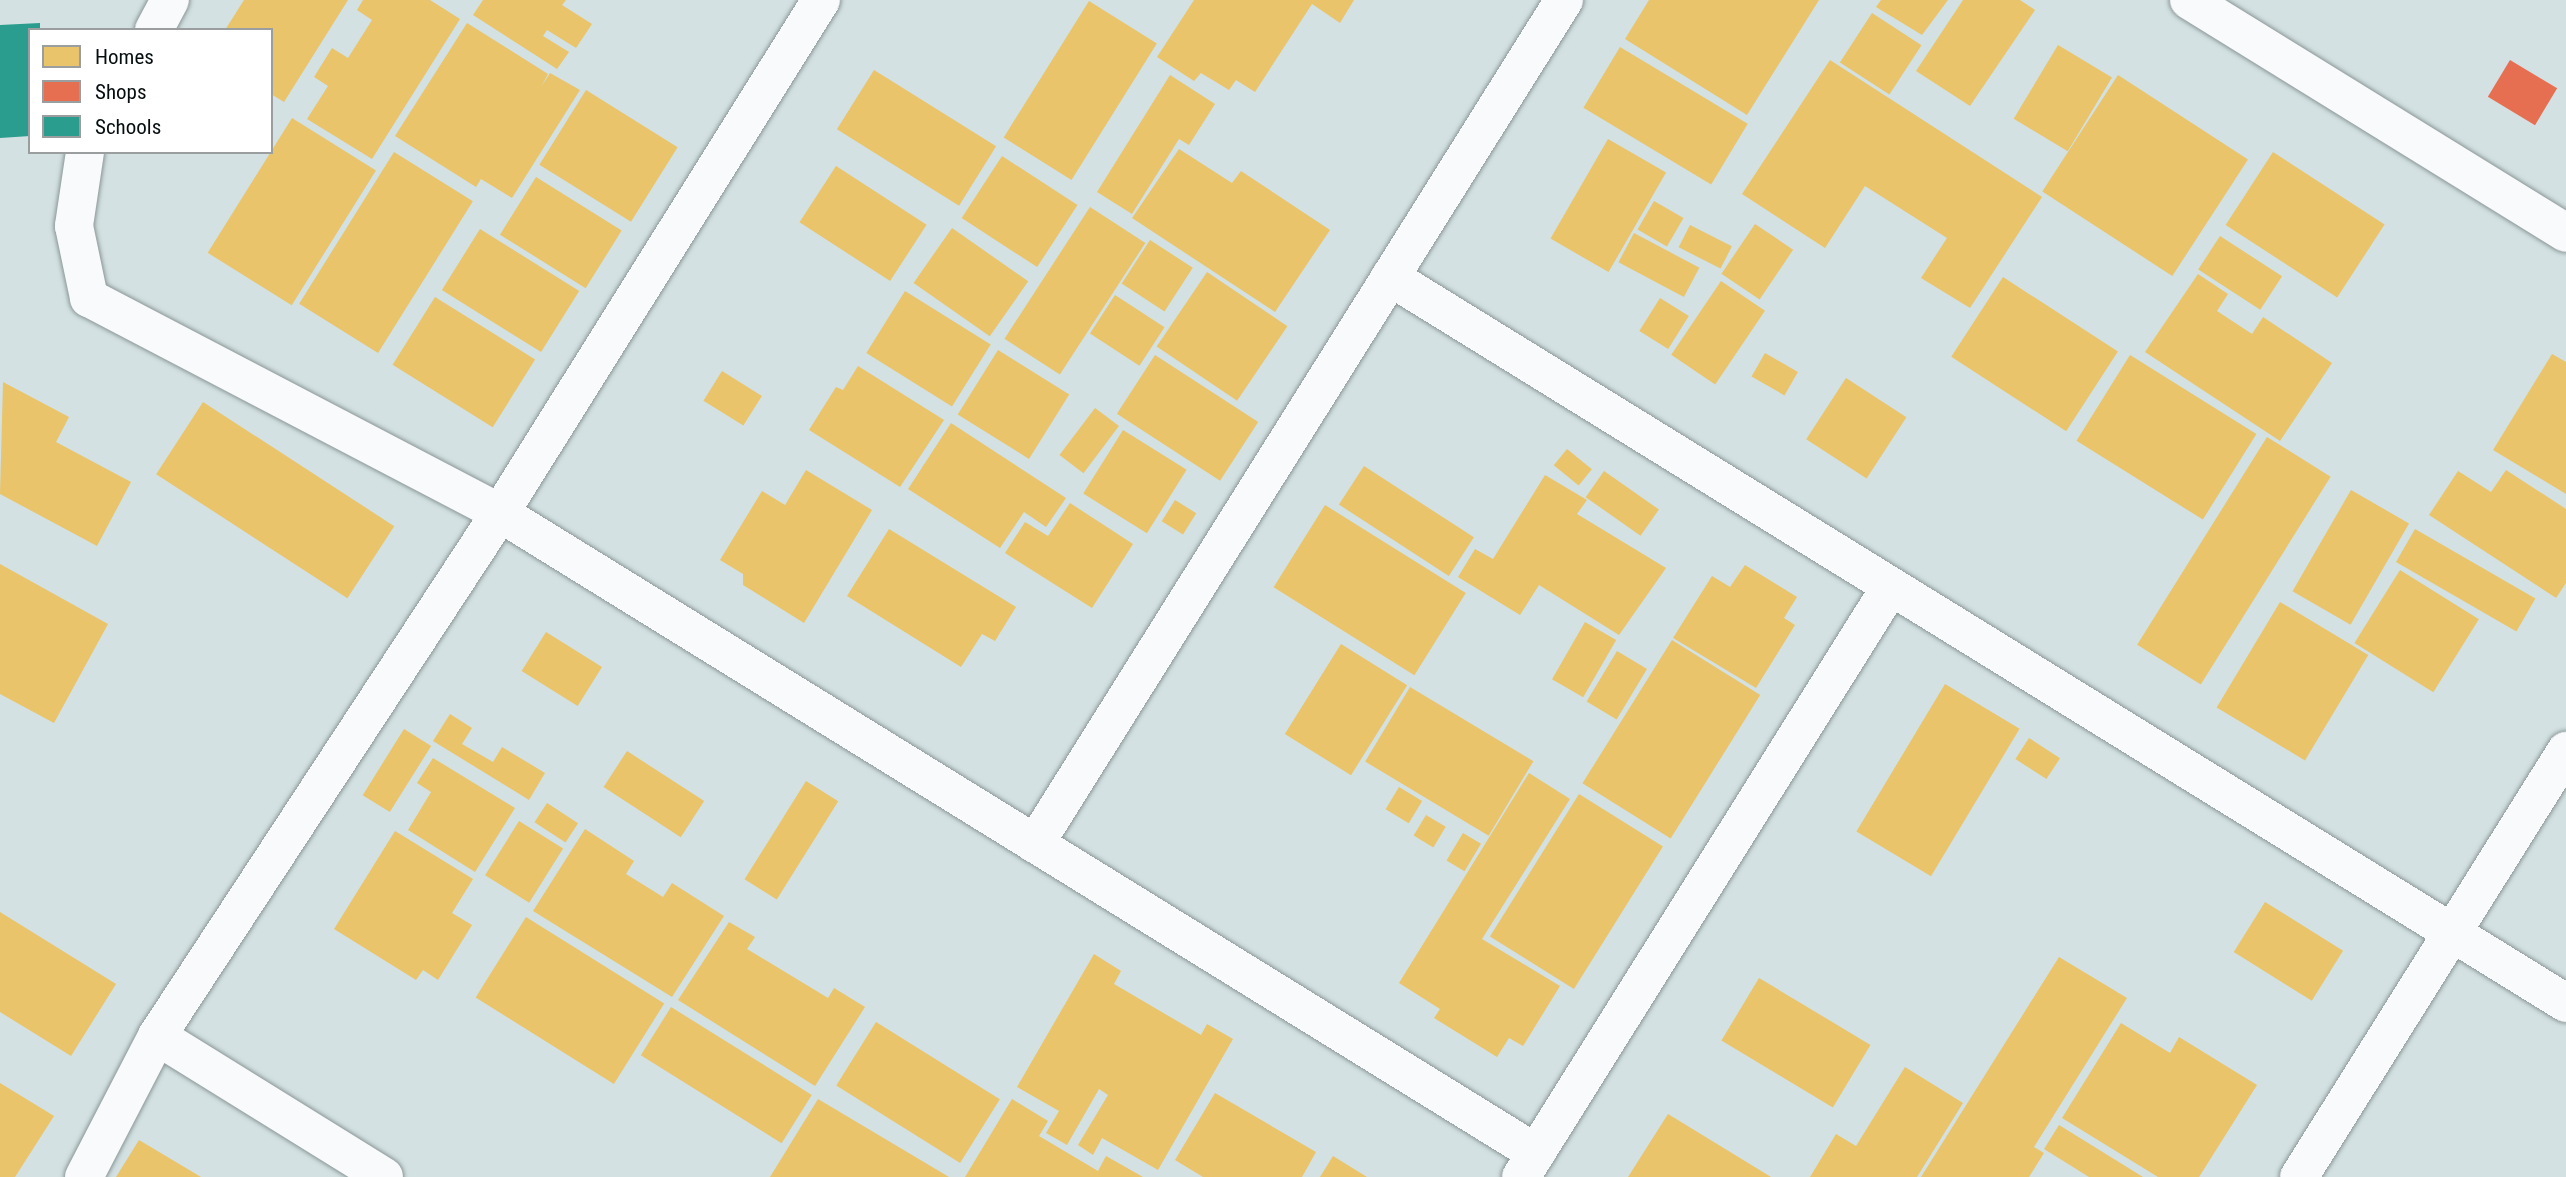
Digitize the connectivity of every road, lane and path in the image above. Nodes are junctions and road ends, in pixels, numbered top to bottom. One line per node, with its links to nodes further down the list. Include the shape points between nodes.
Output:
1 (170, 0): 5 (street)
2 (821, 0): 9 (street)
3 (1564, 0): 8 (street)
4 (2189, 0): 7 (street)
5 (155, 28)
6 (85, 154): 9 (street, via 74,226 89,298)
7 (2566, 233)
8 (1390, 277): 10 (street); 12 (street)
9 (500, 513): 12 (street); 15 (street)
10 (1891, 586): 13 (street); 16 (street)
11 (2566, 751): 13 (street)
12 (1035, 844): 16 (street)
13 (2452, 933): 14 (street); 19 (street)
14 (2566, 1003)
15 (158, 1036): 17 (street); 18 (street)
16 (1529, 1165)
17 (84, 1177)
18 (384, 1177)
19 (2299, 1177)

